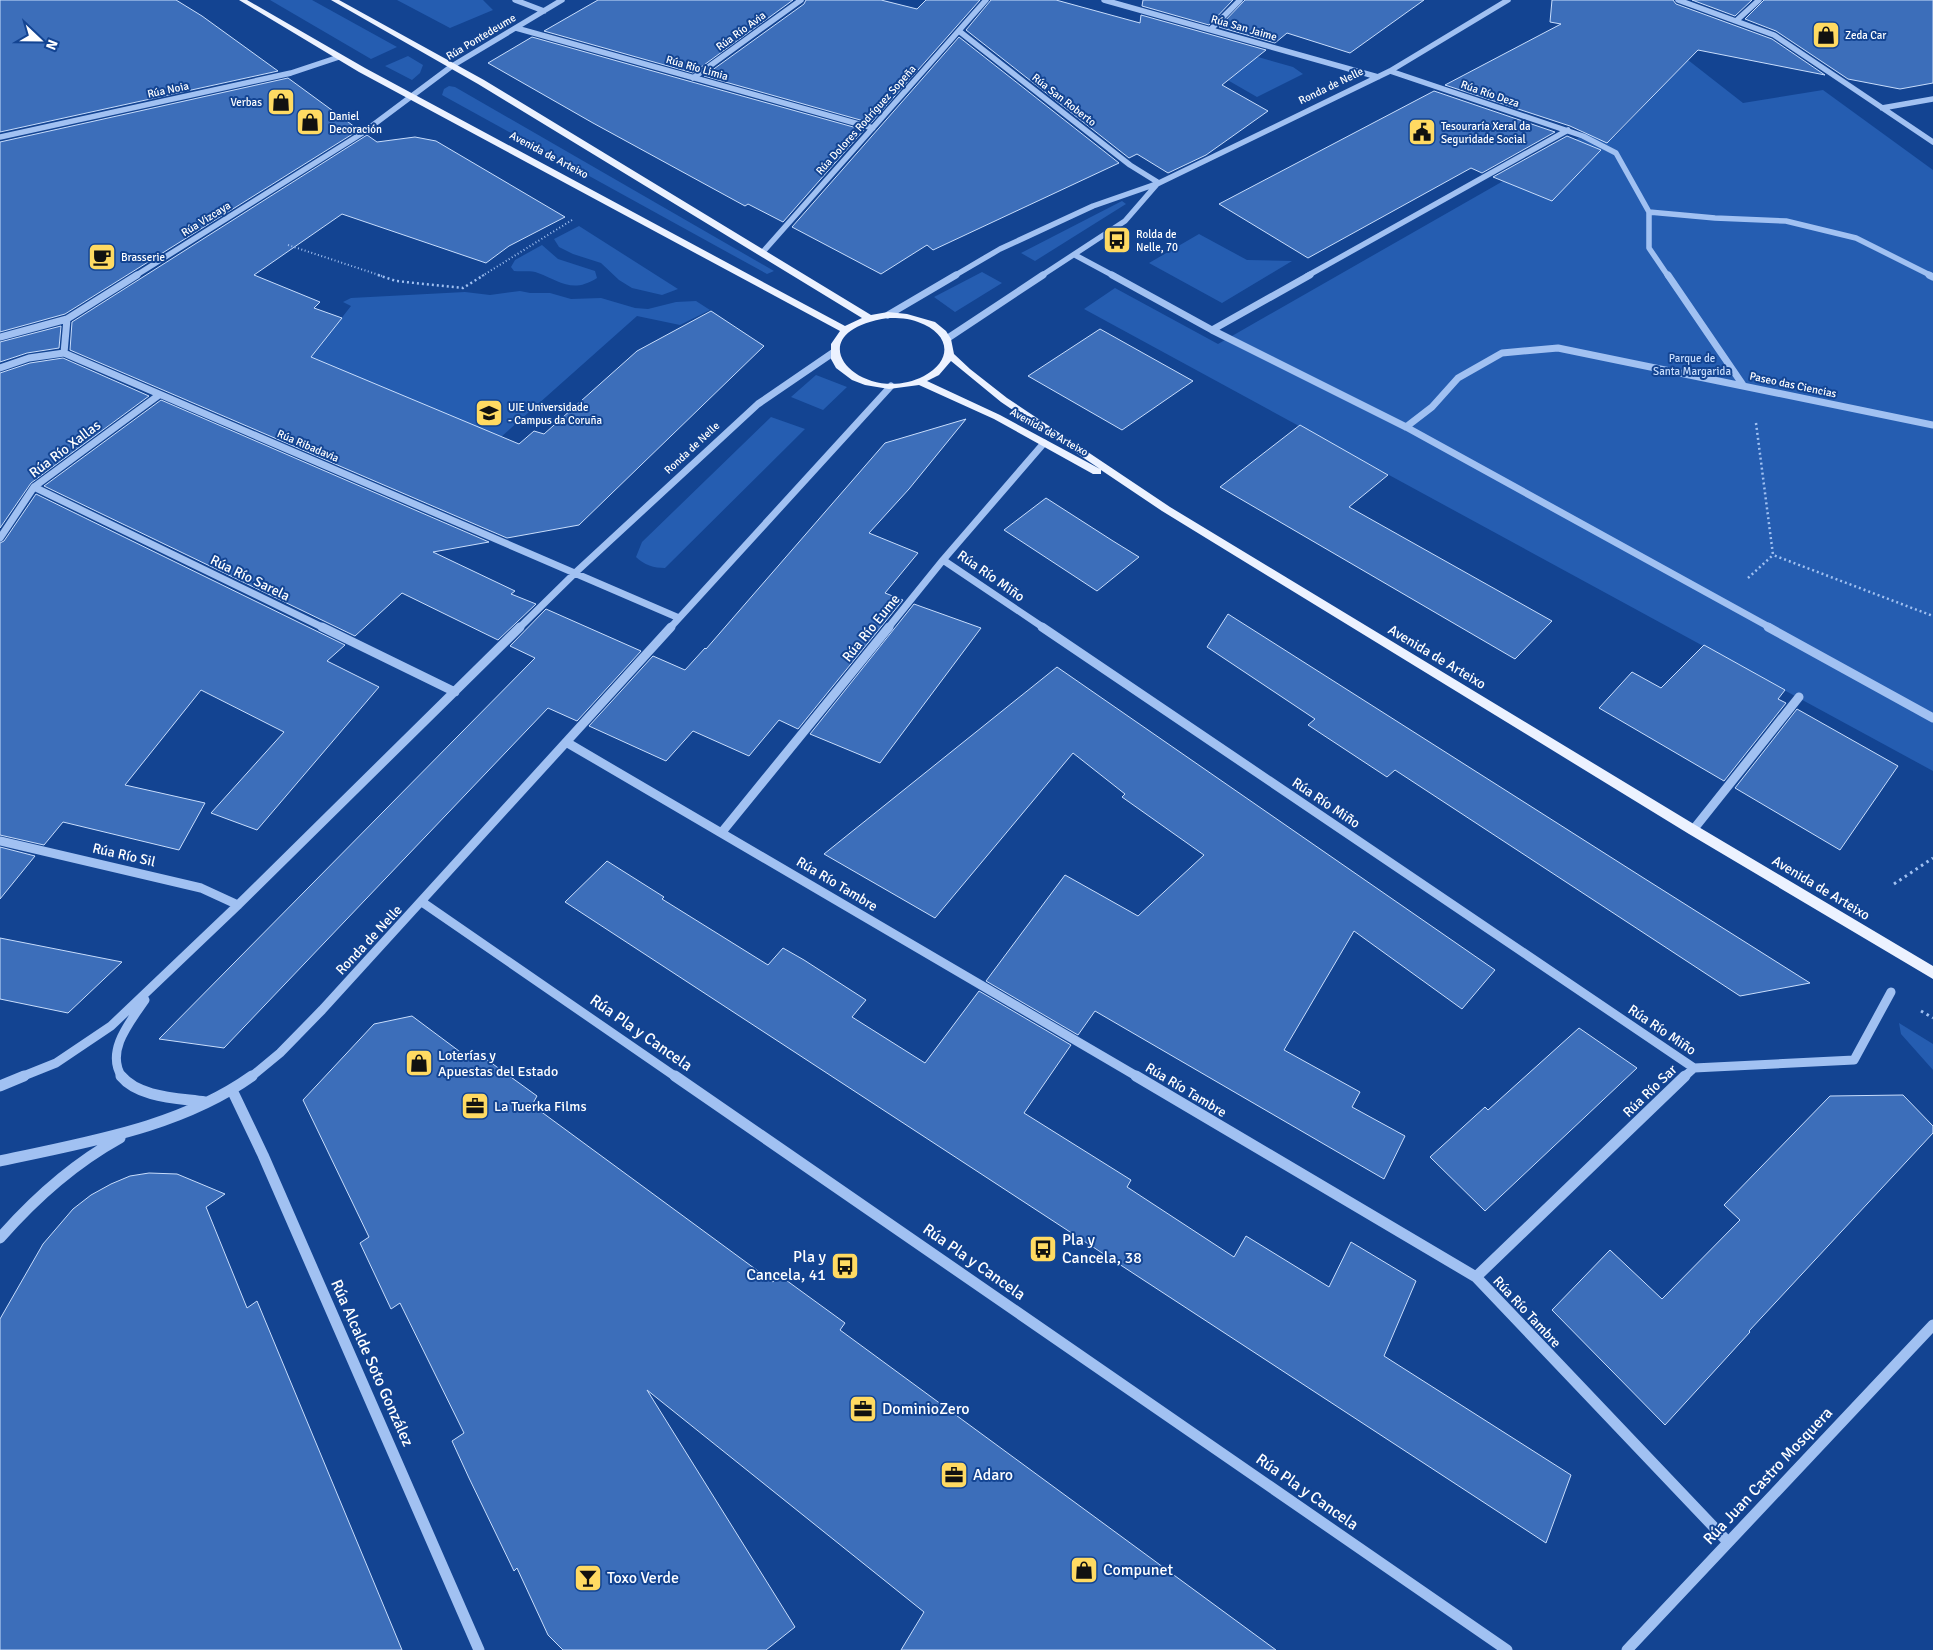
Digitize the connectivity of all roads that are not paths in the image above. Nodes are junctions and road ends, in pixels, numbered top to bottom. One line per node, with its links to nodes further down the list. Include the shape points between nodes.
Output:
1 (242, 0): 17 (main road, Avenida de Arteixo)
2 (334, 0): 18 (main road, Avenida de Arteixo)
3 (515, 0): 12 (street)
4 (562, 0): 12 (street, Rúa Pontedeume)
5 (801, 0): 21 (street, Rúa Río Avia)
6 (986, 0): 16 (street, Rúa Dolores Rodríguez Sopeña)
7 (1104, 0): 15 (street, Rúa San Jaime)
8 (1240, 0): 15 (street)
9 (1508, 0): 19 (street, Ronda de Nelle)
10 (1678, 0): 13 (street)
11 (1759, 0): 13 (street)
12 (544, 11): 14 (street, Rúa Pontedeume)
13 (1736, 21): 24 (street, via 1774,35)
14 (516, 28): 18 (street, Rúa Pontedeume); 21 (street, Rúa Río Limia)
15 (1211, 29): 20 (street, Rúa San Jaime)
16 (959, 31): 25 (street, Rúa Dolores Rodríguez Sopeña); 30 (street, Rúa San Roberto, via 1130,165)
17 (339, 57): 22 (main road, Avenida de Arteixo); 28 (street, Rúa Noia, via 290,73)
18 (452, 66): 22 (street, Rúa Pontedeume); 32 (main road, Avenida de Arteixo)
19 (1390, 71): 20 (street, Ronda de Nelle); 26 (street, Rúa Río Deza)
20 (1378, 77): 30 (street, Ronda de Nelle)
21 (693, 78): 25 (street, Rúa Río Limia)
22 (412, 96): 37 (street, Rúa Vizcaya, via 361,134); 38 (main road, Avenida de Arteixo)
23 (1933, 99): 24 (street)
24 (1882, 108): 29 (street)
25 (873, 128): 32 (street, Rúa Dolores Rodríguez Sopeña)
26 (1568, 130): 27 (street, Rúa Río Deza); 39 (street)
27 (1583, 136): 31 (street, via 1616,154)
28 (0, 137)
29 (1933, 142)
30 (1159, 183): 33 (street, Ronda de Nelle, via 1126,221); 35 (street, Ronda de Nelle, via 1093,206 1000,249)
31 (1649, 212): 34 (street, via 1786,222 1856,238); 47 (street, via 1650,248)
32 (762, 253): 36 (main road, Avenida de Arteixo)
33 (1076, 255): 39 (street); 41 (street, Ronda de Nelle)
34 (1933, 277)
35 (888, 315): 36 (main road); 41 (main road, via 925,320)
36 (869, 318): 38 (main road)
37 (67, 319): 40 (street, Rúa Vizcaya); 43 (street)
38 (845, 330): 42 (main road, via 836,340)
39 (1212, 330): 51 (street)
40 (0, 337)
41 (948, 338): 44 (main road)
42 (834, 352): 48 (main road, via 836,362 844,372 857,380); 57 (street, Ronda de Nelle, via 758,404)
43 (64, 354): 45 (street, via 29,358); 49 (street, Rúa Ribadavia)
44 (950, 354): 46 (main road, via 944,365); 54 (main road, Avenida de Arteixo, via 966,371 1004,400)
45 (0, 368)
46 (919, 381): 48 (main road); 52 (main road, Avenida de Arteixo)
47 (1743, 385): 50 (street, Paseo das Ciencias); 51 (street, Paseo das Ciencias, via 1558,348 1502,353 1458,378 1432,407)
48 (891, 386): 58 (street, Ronda de Nelle)
49 (159, 394): 53 (street, Rúa Río Xallas); 57 (street, Rúa Ribadavia)
50 (1933, 425)
51 (1406, 427): 61 (street)
52 (1044, 443): 54 (main road, Avenida de Arteixo); 56 (street, Rúa Río Eume)
53 (34, 487): 55 (street, Rúa Río Xallas); 59 (street, Rúa Río Sarela)
54 (1166, 509): 63 (main road, Avenida de Arteixo)
55 (0, 538)
56 (943, 560): 64 (street, Rúa Río Eume); 71 (street, Rúa Río Miño)
57 (575, 573): 58 (street); 59 (street, Ronda de Nelle)
58 (679, 618): 62 (street, Ronda de Nelle)
59 (454, 692): 67 (street, Ronda de Nelle)
60 (1799, 697): 63 (street)
61 (1933, 718)
62 (566, 742): 64 (street, Rúa Río Tambre); 66 (street, Ronda de Nelle)
63 (1693, 830): 68 (main road, Avenida de Arteixo)
64 (722, 832): 78 (street, Rúa Río Tambre)
65 (0, 840): 67 (street, Rúa Río Sil, via 202,888)
66 (422, 902): 73 (street, Ronda de Nelle, via 294,1038); 82 (street, Rúa Pla y Cancela)
67 (238, 905): 69 (street, Ronda de Nelle)
68 (1933, 973)
69 (154, 987): 72 (street, Ronda de Nelle, via 84,1046 56,1063); 74 (street, via 122,1034 116,1057 117,1070 124,1080 150,1092)
70 (1891, 992): 71 (street, Rúa Río Sar, via 1854,1060)
71 (1694, 1068): 78 (street, Rúa Río Sar)
72 (0, 1086)
73 (232, 1090): 74 (street, Ronda de Nelle); 81 (street, Rúa Alcalde Soto González)
74 (205, 1102): 75 (street, Ronda de Nelle, via 168,1120)
75 (133, 1131): 76 (street, Ronda de Nelle); 77 (street, via 104,1146 68,1172 30,1204)
76 (0, 1161)
77 (0, 1238)
78 (1476, 1277): 80 (street, Rúa Río Tambre)
79 (1933, 1325): 80 (street, Rúa Juan Castro Mosquera)
80 (1728, 1542): 83 (street, Rúa Juan Castro Mosquera)
81 (479, 1650)
82 (1507, 1650)
83 (1627, 1650)

